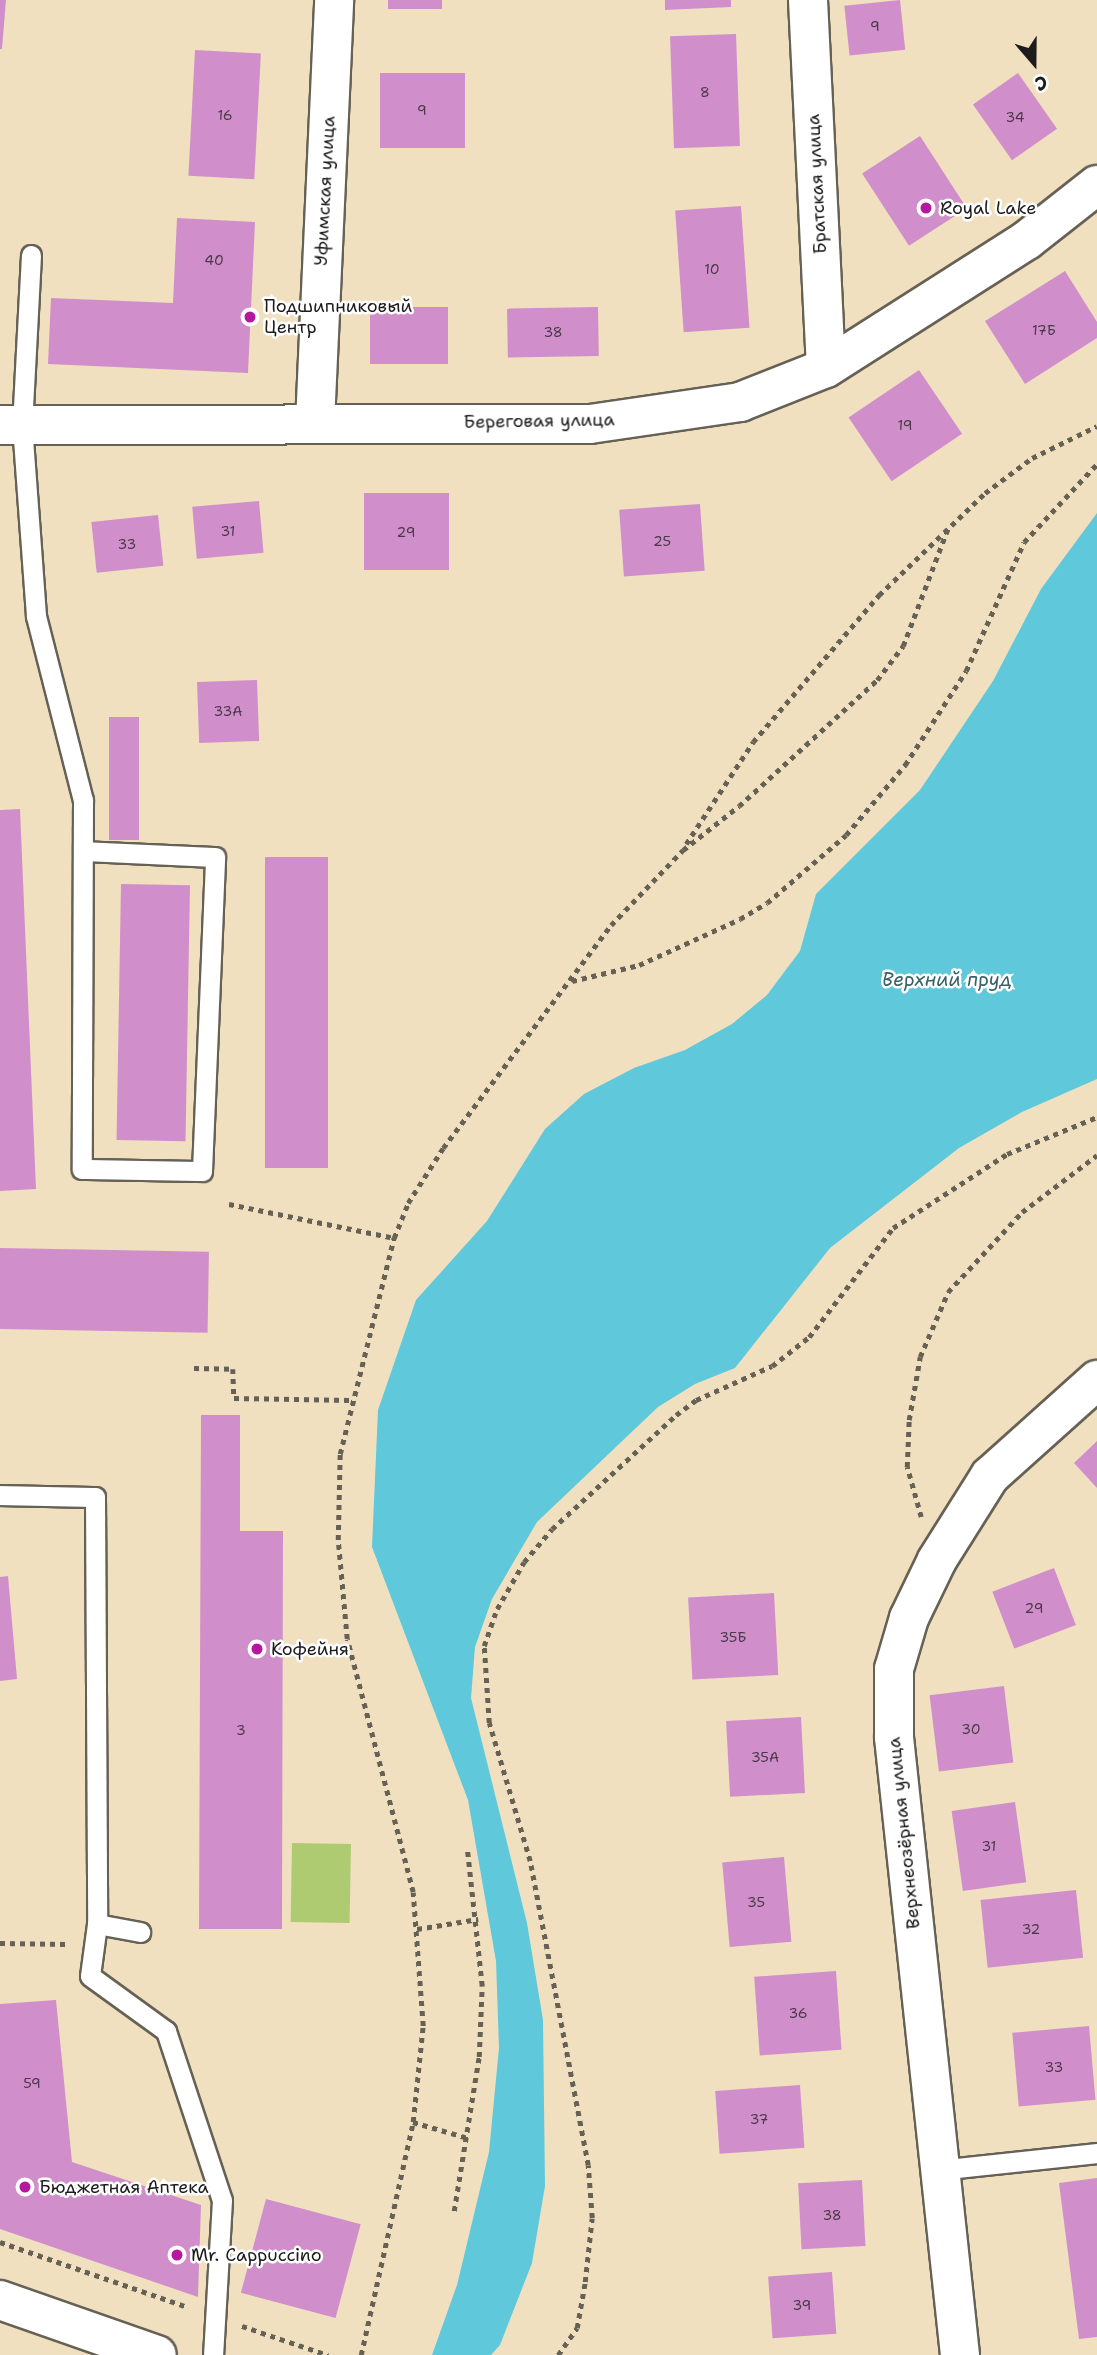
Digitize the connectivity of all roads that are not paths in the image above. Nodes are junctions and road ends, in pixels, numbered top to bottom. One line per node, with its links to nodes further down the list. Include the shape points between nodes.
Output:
1 (334, 0): 6 (street, Уфимская улица)
2 (808, 0): 5 (street, Братская улица)
3 (1097, 185): 5 (street, Береговая улица, via 1027,240)
4 (31, 255): 7 (lane)
5 (826, 368): 6 (street, Береговая улица, via 740,402 590,424)
6 (315, 423): 7 (street, Береговая улица)
7 (11, 425): 8 (lane, via 36,616 83,800)
8 (84, 851): 8 (lane, via 82,1169 202,1171 215,857)
9 (1097, 1380): 14 (street, Верхнеозёрная улица, via 990,1476 937,1560 909,1618 894,1669 894,1737)
10 (0, 1495): 11 (lane, via 95,1497)
11 (97, 1924): 12 (lane); 17 (lane, via 90,1976 166,2031 222,2200)
12 (140, 1932)
13 (1097, 2153): 14 (lane)
14 (938, 2170): 18 (street, Верхнеозёрная улица)
15 (0, 2300): 16 (street)
16 (157, 2355)
17 (213, 2355)
18 (960, 2355)

